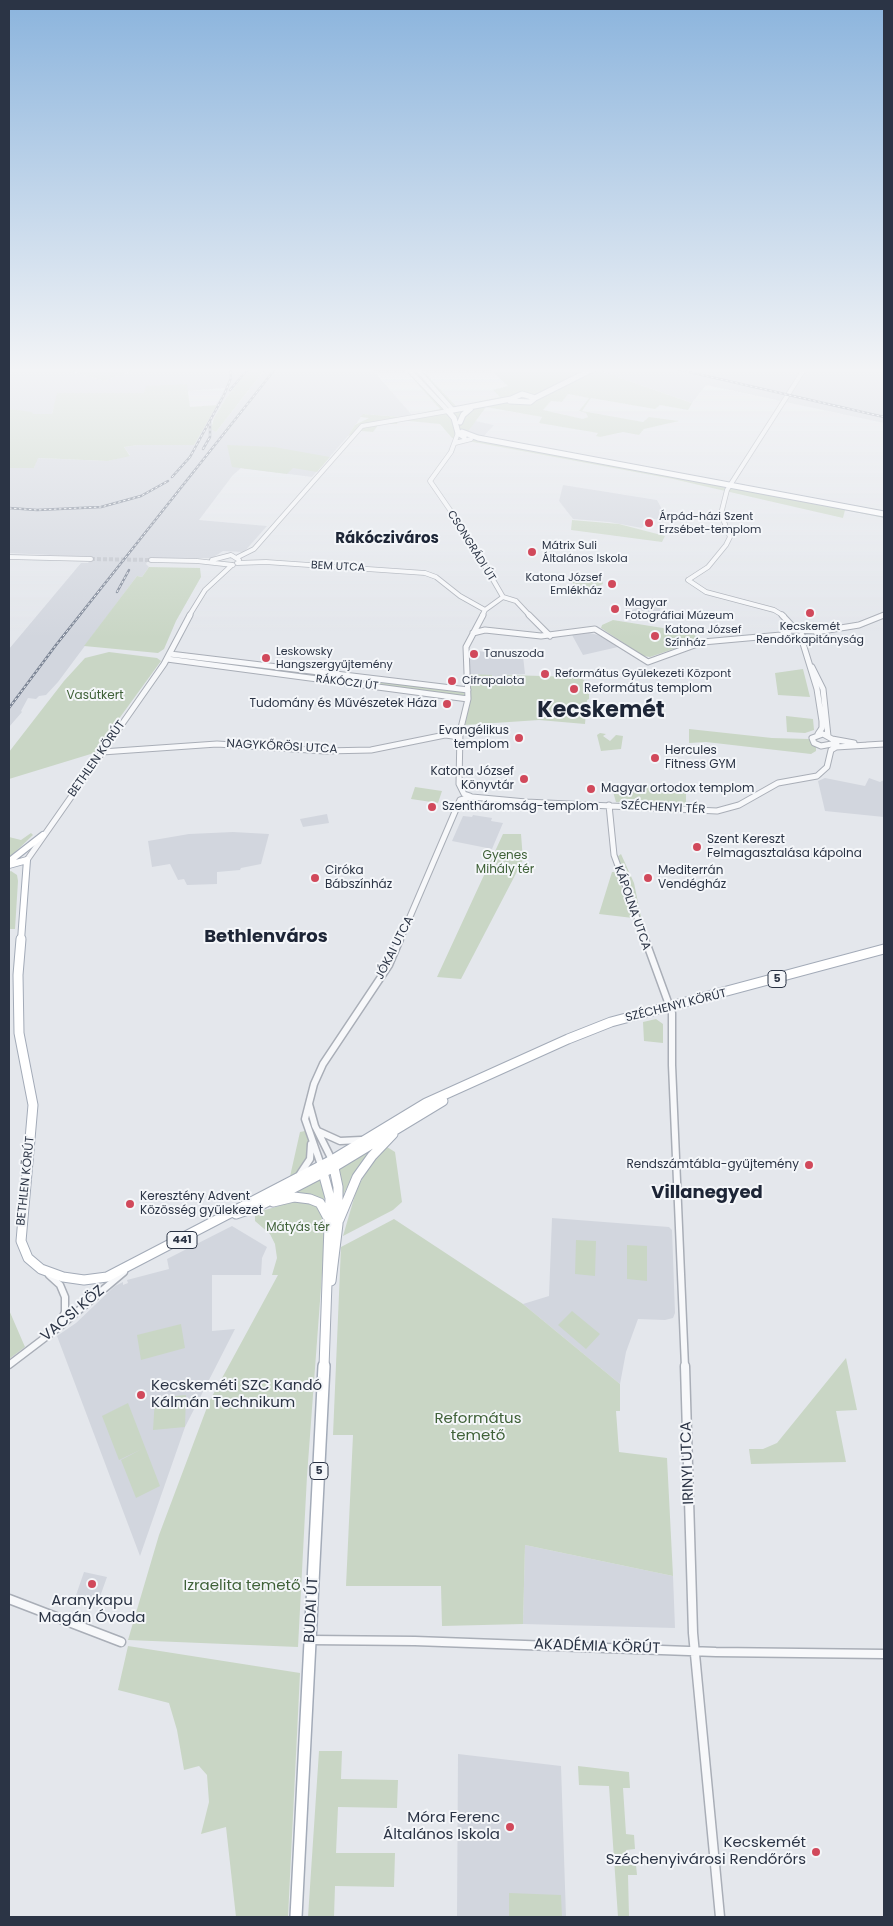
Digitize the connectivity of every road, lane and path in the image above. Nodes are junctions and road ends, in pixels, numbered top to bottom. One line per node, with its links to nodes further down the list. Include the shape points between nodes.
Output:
1 (333, 458): 7 (street)
2 (445, 458): 15 (street, CSONGRÁDI ÚT, via 431,478 432,486 466,533)
3 (584, 458): 5 (main road)
4 (747, 458): 5 (street)
5 (729, 485): 6 (main road); 18 (street, via 721,514 729,540 713,563 688,580 706,592 774,610)
6 (884, 514)
7 (257, 546): 8 (street); 13 (street, BETHLEN KÖRÚT)
8 (231, 555): 12 (street); 13 (street)
9 (9, 557): 10 (street)
10 (91, 559)
11 (151, 560): 12 (street, BEM UTCA)
12 (221, 562): 13 (street, BEM UTCA); 14 (street)
13 (237, 562): 14 (street, BETHLEN KÖRÚT); 16 (street, BEM UTCA, via 420,572 436,577)
14 (218, 578): 27 (street, BETHLEN KÖRÚT, via 202,595 183,625)
15 (503, 597): 16 (street); 23 (street, CSONGRÁDI ÚT, via 516,601)
16 (485, 610): 22 (street)
17 (884, 615): 20 (street, via 859,625)
18 (788, 621): 19 (street); 20 (street, via 798,629); 21 (street)
19 (788, 631): 21 (street); 24 (street); 25 (street)
20 (818, 631): 21 (street); 26 (street, via 805,638)
21 (799, 633): 25 (street); 26 (street)
22 (473, 634): 23 (street, via 483,630); 30 (street, via 466,646)
23 (550, 636): 24 (street, via 592,629 648,662 702,642)
24 (775, 636): 25 (street)
25 (791, 637): 26 (street)
26 (805, 653): 29 (street)
27 (170, 654): 28 (street, BETHLEN KÖRÚT); 30 (street, RÁKÓCZI ÚT)
28 (167, 659): 31 (street, RÁKÓCZI ÚT); 38 (street, BETHLEN KÖRÚT)
29 (810, 665): 32 (street, via 823,689); 33 (street, via 822,721)
30 (468, 690): 31 (street)
31 (468, 699): 34 (street)
32 (828, 721): 35 (street); 37 (street, via 836,736)
33 (818, 734): 35 (street); 35 (street, via 812,737 814,743 821,746)
34 (460, 741): 38 (street, NAGYKŐRÖSI UTCA, via 445,735 375,749 325,751 217,744); 40 (street)
35 (830, 741): 37 (street); 39 (street)
36 (884, 744): 37 (street)
37 (869, 745): 39 (street, via 838,746 831,750)
38 (102, 752): 44 (street, BETHLEN KÖRÚT)
39 (829, 758): 42 (street, SZÉCHENYI TÉR, via 827,768 814,777 778,783 739,805 717,811)
40 (460, 788): 41 (street, via 465,795); 43 (street)
41 (472, 797): 42 (street, SZÉCHENYI TÉR); 43 (street, via 460,800)
42 (609, 805): 50 (street, KÁPOLNA UTCA, via 614,855)
43 (455, 812): 52 (street, JÓKAI UTCA, via 389,965 324,1064)
44 (43, 835): 45 (street, BETHLEN KÖRÚT); 46 (main road)
45 (27, 860): 46 (main road); 48 (main road, BETHLEN KÖRÚT)
46 (9, 863)
47 (9, 869): 48 (main road, via 21,872)
48 (24, 885): 64 (main road, BETHLEN KÖRÚT, via 18,975 19,1033 34,1105 21,1236 26,1253)
49 (884, 949): 50 (main road, SZÉCHENYI KÖRÚT / 5)
50 (670, 1007): 51 (main road, SZÉCHENYI KÖRÚT / 5, via 611,1022); 70 (street, IRINYI UTCA)
51 (475, 1083): 53 (main road, SZÉCHENYI KÖRÚT / 5); 56 (main road, SZÉCHENYI KÖRÚT / 5, via 426,1103)
52 (309, 1104): 54 (street); 55 (street, JÓKAI UTCA, via 305,1119)
53 (402, 1125): 57 (main road, SZÉCHENYI KÖRÚT / 5); 62 (main road, 5, via 361,1171)
54 (316, 1129): 56 (street, via 340,1141); 57 (street)
55 (310, 1135): 58 (street, JÓKAI UTCA); 59 (street, via 312,1153 308,1164)
56 (368, 1137): 57 (main road, SZÉCHENYI KÖRÚT / 5)
57 (333, 1163): 58 (main road, 5); 62 (main road, 5, via 338,1187)
58 (323, 1168): 59 (main road, 441); 60 (main road, 441); 62 (main road, 5)
59 (290, 1182): 61 (main road, 441)
60 (257, 1206): 61 (main road, 441); 62 (main road, via 294,1197 310,1199 323,1207)
61 (228, 1217): 63 (main road, 441)
62 (333, 1224): 68 (main road, BUDAI ÚT / 5)
63 (137, 1262): 64 (main road, 441, via 92,1280 62,1277); 65 (street, VACSI KÖZ)
64 (41, 1269): 65 (street, via 57,1282 65,1297 65,1312)
65 (59, 1327): 66 (street, VACSI KÖZ)
66 (9, 1365)
67 (9, 1599): 69 (street)
68 (310, 1640): 70 (street, AKADÉMIA KÖRÚT); 72 (main road, BUDAI ÚT / 5)
69 (121, 1642)
70 (695, 1652): 71 (street, AKADÉMIA KÖRÚT); 73 (street, IRINYI UTCA)
71 (884, 1654)
72 (296, 1917)
73 (720, 1917)

